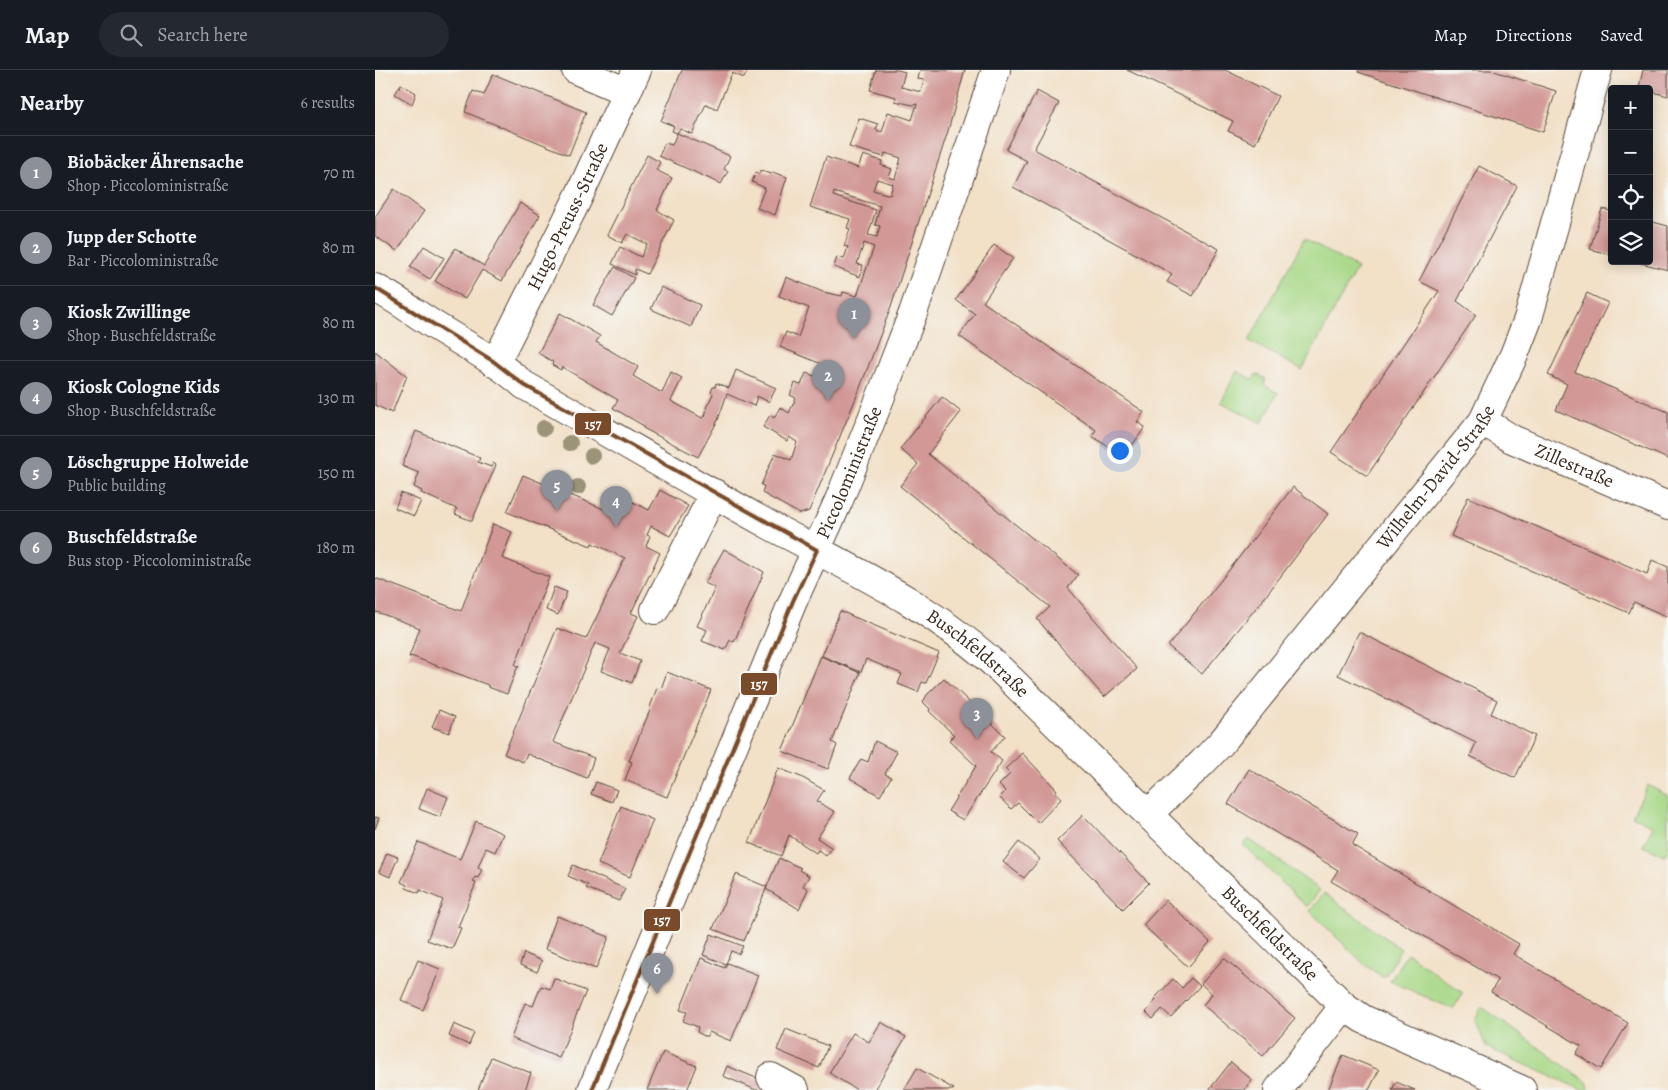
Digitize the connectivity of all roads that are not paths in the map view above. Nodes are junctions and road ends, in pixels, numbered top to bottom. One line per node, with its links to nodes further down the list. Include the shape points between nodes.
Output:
1 (576, 70): 4 (street)
2 (996, 70): 10 (street, Piccoloministraße, via 913,313)
3 (1597, 70): 7 (street, Wilhelm-David-Straße, via 1528,319)
4 (632, 81): 6 (street, Hugo-Preuss-Straße, via 578,198)
5 (375, 288): 6 (street, Buschfeldstraße)
6 (494, 362): 8 (street, Buschfeldstraße, via 524,385)
7 (1483, 421): 9 (street, Zillestraße, via 1512,439); 12 (street, Wilhelm-David-Straße, via 1221,742)
8 (714, 493): 10 (street, Buschfeldstraße); 11 (street)
9 (1668, 506)
10 (817, 550): 12 (street, Buschfeldstraße, via 916,604 977,647); 15 (street, Piccoloministraße, via 793,601)
11 (655, 610)
12 (1148, 814): 13 (street, Buschfeldstraße)
13 (1343, 1006): 17 (street); 18 (street, Buschfeldstraße, via 1363,1019)
14 (771, 1077): 16 (street)
15 (592, 1090)
16 (795, 1090)
17 (1278, 1090)
18 (1521, 1090)

